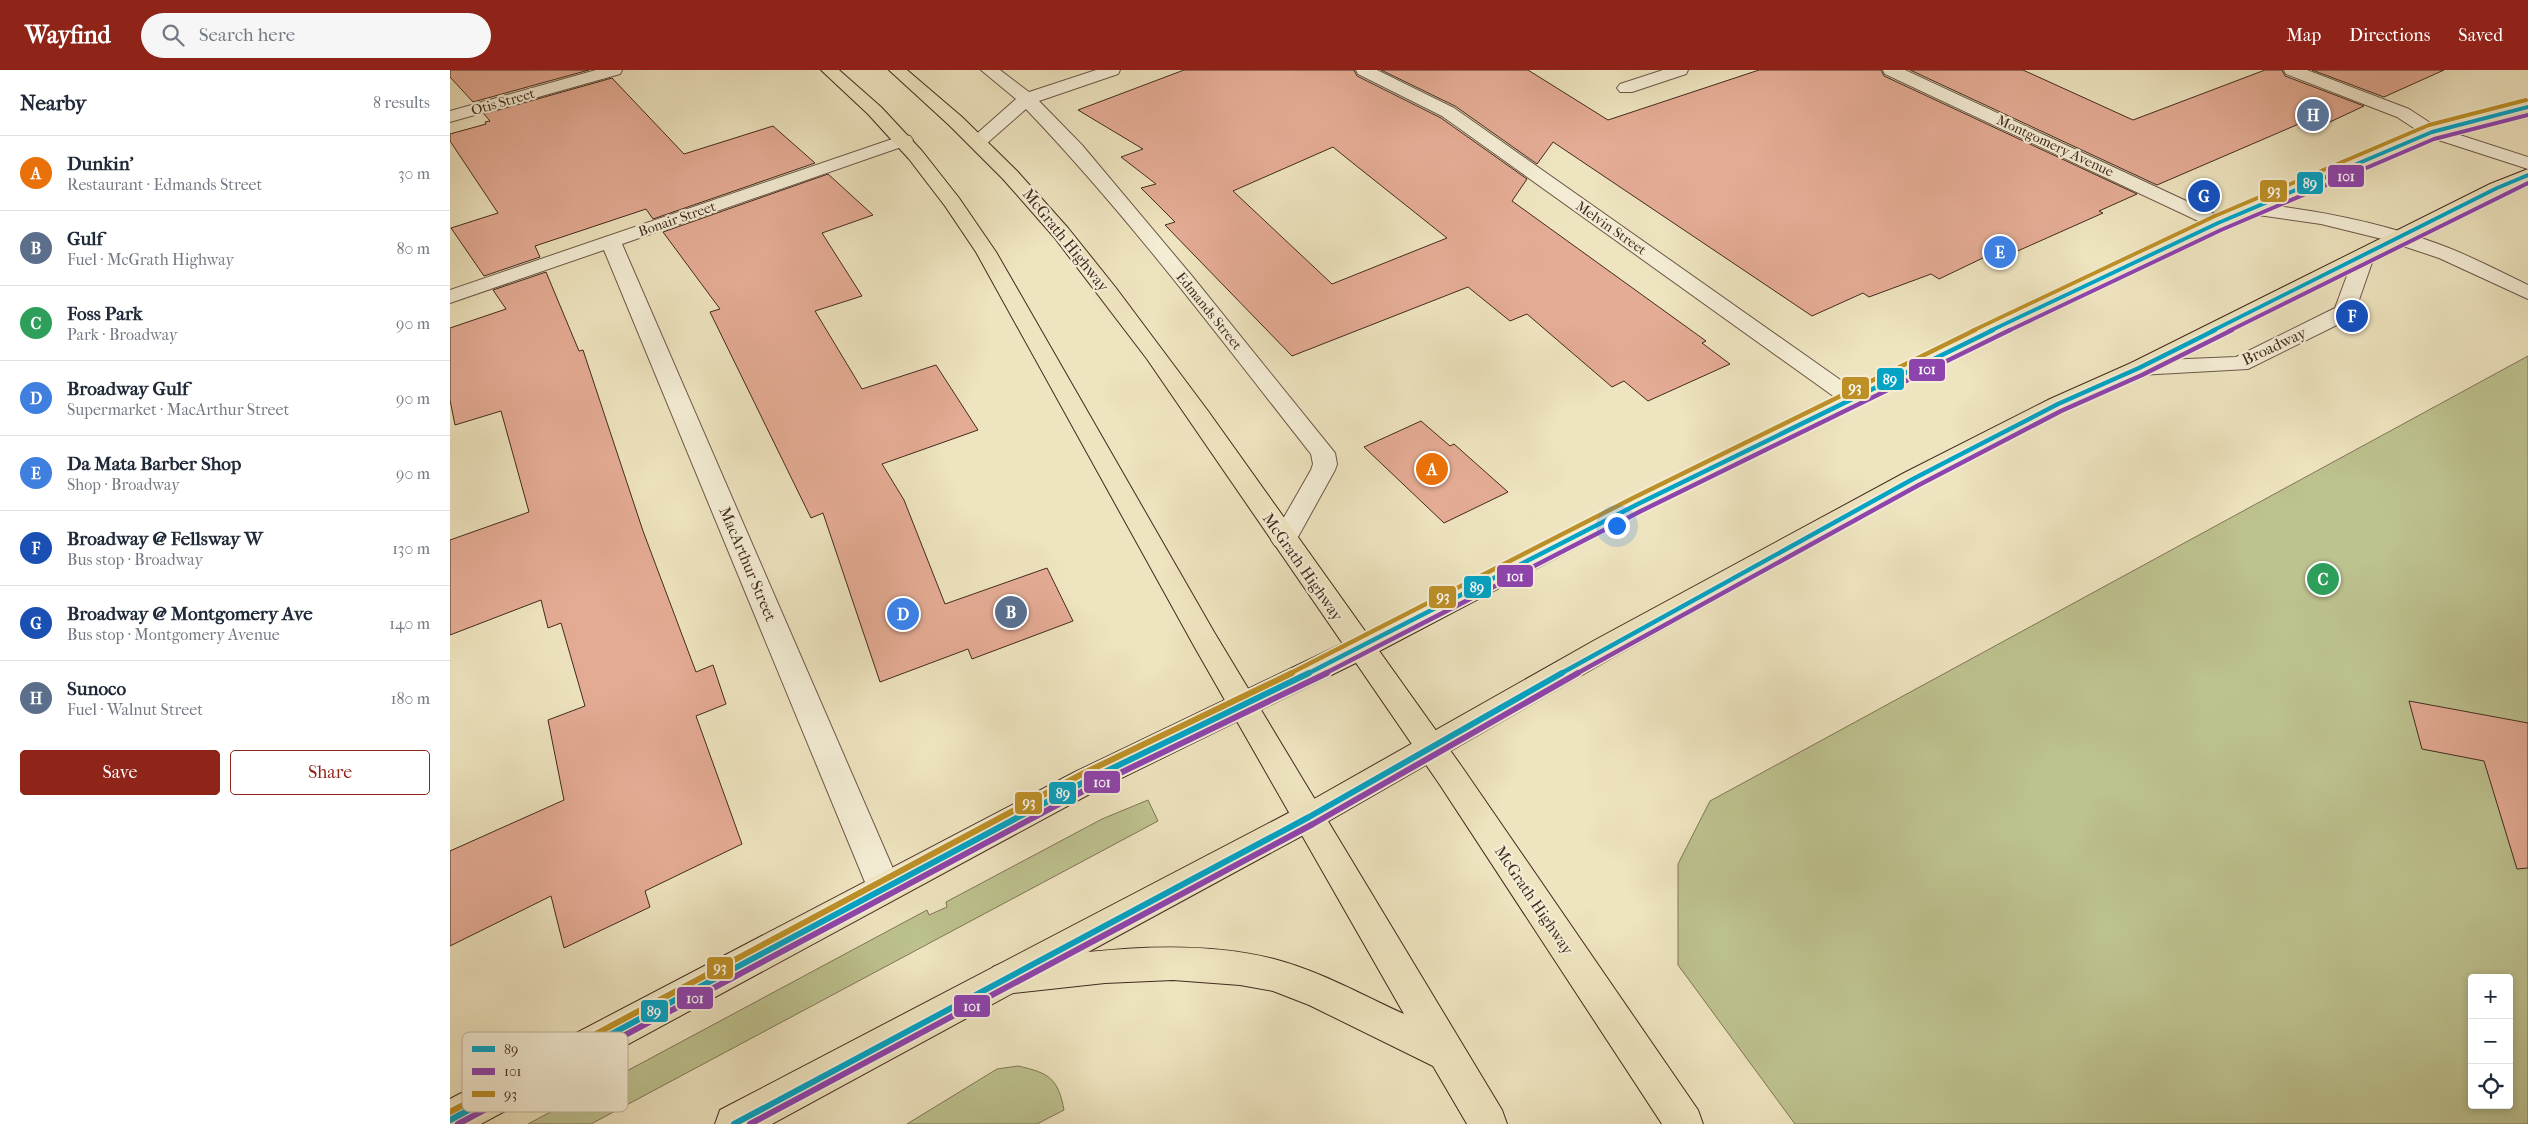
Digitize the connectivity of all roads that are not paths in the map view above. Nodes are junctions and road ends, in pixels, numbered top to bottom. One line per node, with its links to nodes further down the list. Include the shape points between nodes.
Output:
1 (614, 70): 13 (street, Otis Street)
2 (829, 70): 15 (main road, via 881,115)
3 (897, 70): 16 (main road, McGrath Highway)
4 (989, 70): 11 (street, Edmands Street)
5 (1112, 70): 11 (street)
6 (1364, 70): 27 (street, Melvin Street, via 1448,112)
7 (1680, 70): 10 (street)
8 (1891, 70): 20 (street, Montgomery Avenue)
9 (2292, 70): 14 (street, via 2403,113)
10 (1626, 88)
11 (1027, 99): 16 (street); 28 (street, Edmands Street, via 1075,148 1324,453 1324,470)
12 (2528, 107): 14 (main road)
13 (450, 117)
14 (2432, 132): 17 (street); 19 (main road)
15 (904, 140): 22 (street, Bonair Street); 30 (main road, via 946,193 986,252)
16 (979, 141): 28 (main road, McGrath Highway, via 1048,217 1109,292)
17 (2528, 163)
18 (2528, 175): 21 (main road, Broadway)
19 (2251, 209): 20 (main road); 21 (street, via 2322,217)
20 (2218, 223): 27 (main road)
21 (2400, 238): 23 (main road, Broadway); 24 (street, via 2436,250)
22 (611, 242): 25 (street, Bonair Street); 33 (street, MacArthur Street)
23 (2365, 254): 26 (main road, Broadway); 26 (street, Broadway, via 2344,312 2240,364)
24 (2528, 293)
25 (450, 297)
26 (2138, 368): 31 (main road, Broadway, via 2058,404 1913,479)
27 (1851, 398): 29 (main road)
28 (1284, 540): 29 (main road, McGrath Highway)
29 (1360, 648): 30 (main road); 31 (main road, McGrath Highway)
30 (1242, 704): 32 (main road); 33 (main road, via 1086,780)
31 (1430, 747): 32 (main road, Broadway); 41 (main road, McGrath Highway)
32 (1309, 818): 34 (main road, Broadway); 36 (main road)
33 (884, 887): 35 (main road)
34 (1005, 978): 36 (main road, via 1121,965 1219,965 1274,976 1314,990); 39 (main road, Broadway)
35 (614, 1032)
36 (1446, 1053): 40 (main road)
37 (465, 1112): 38 (main road)
38 (450, 1120)
39 (734, 1124)
40 (1488, 1124)
41 (1684, 1124)

